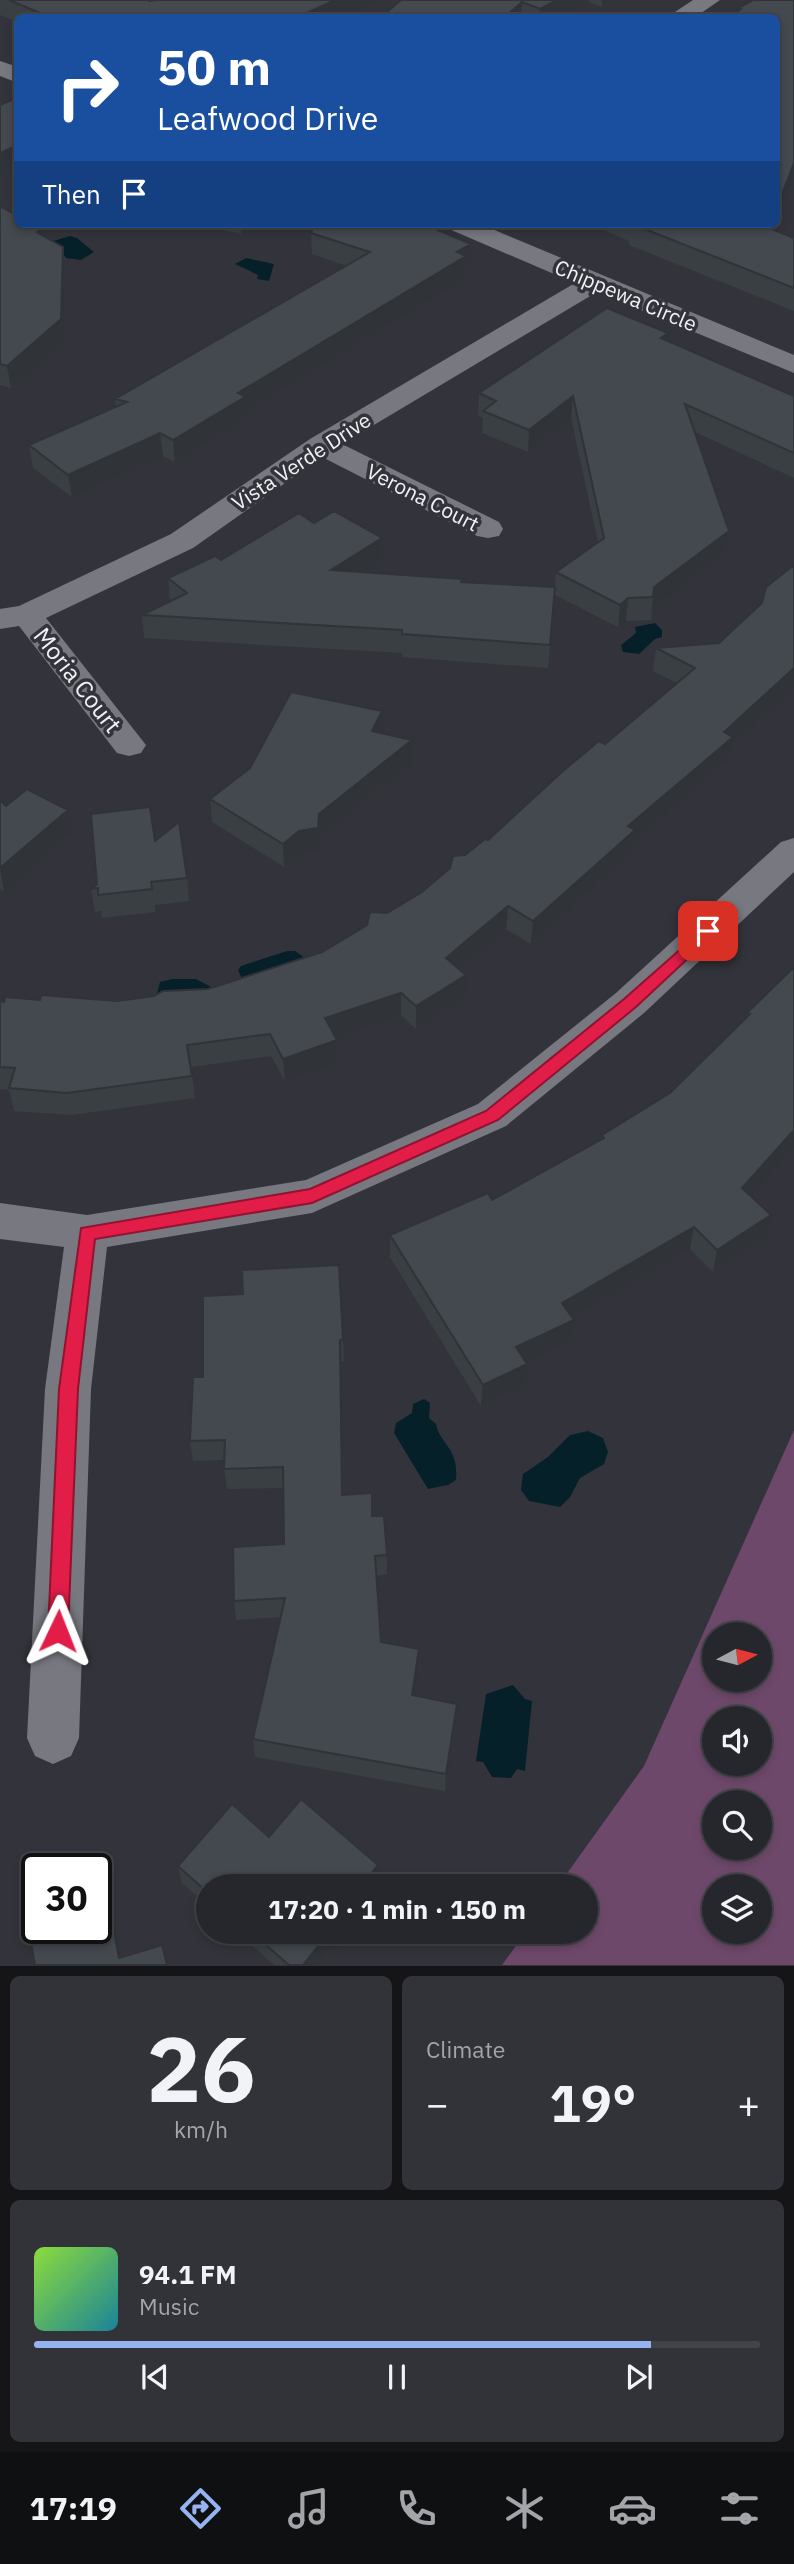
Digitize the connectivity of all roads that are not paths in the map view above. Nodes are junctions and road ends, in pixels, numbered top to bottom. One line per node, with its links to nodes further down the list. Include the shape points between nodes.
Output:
1 (709, 0): 2 (street)
2 (684, 14)
3 (467, 228): 4 (street, Chippewa Circle)
4 (594, 282): 5 (street, Chippewa Circle); 6 (street, Vista Verde Drive)
5 (794, 365)
6 (320, 445): 7 (street, Verona Court); 8 (street, Vista Verde Drive, via 182,541)
7 (488, 529)
8 (14, 617): 9 (street, Moria Court)
9 (129, 746)
10 (794, 851): 12 (street, via 630,1003 492,1115 312,1196)
11 (0, 1221): 12 (street)
12 (87, 1233): 13 (street, via 68,1389)
13 (53, 1738)

